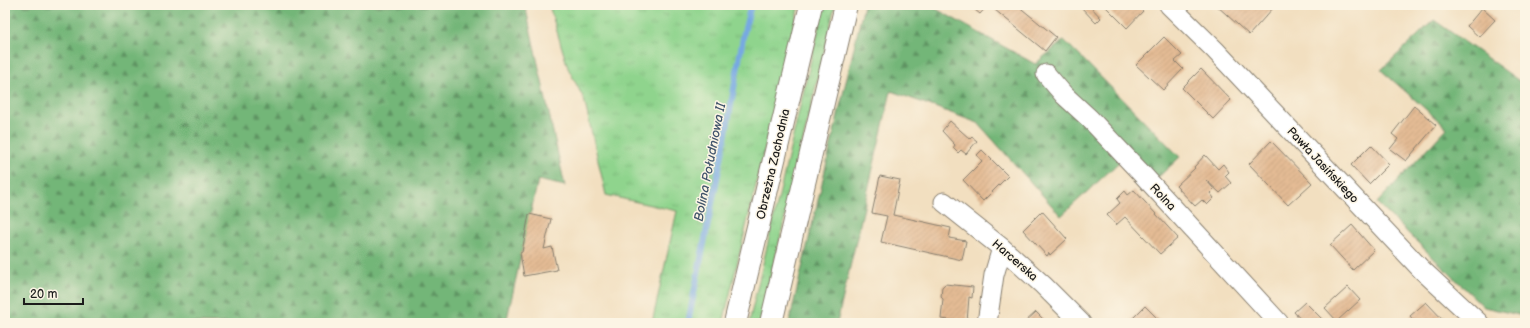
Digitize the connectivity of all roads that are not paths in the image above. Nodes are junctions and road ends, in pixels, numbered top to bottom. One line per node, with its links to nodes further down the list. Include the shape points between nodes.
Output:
1 (811, 5): 7 (street, Obrzeżna Zachodnia)
2 (846, 5): 8 (street)
3 (1169, 5): 12 (street, Pawła Jasińskiego, via 1215,50 1421,269)
4 (1046, 74): 11 (street, Rolna)
5 (944, 202): 6 (street, Harcerska)
6 (1002, 248): 9 (street, via 994,275); 10 (street, Harcerska)
7 (735, 323)
8 (771, 323)
9 (987, 323)
10 (1081, 323)
11 (1279, 323)
12 (1479, 323)

